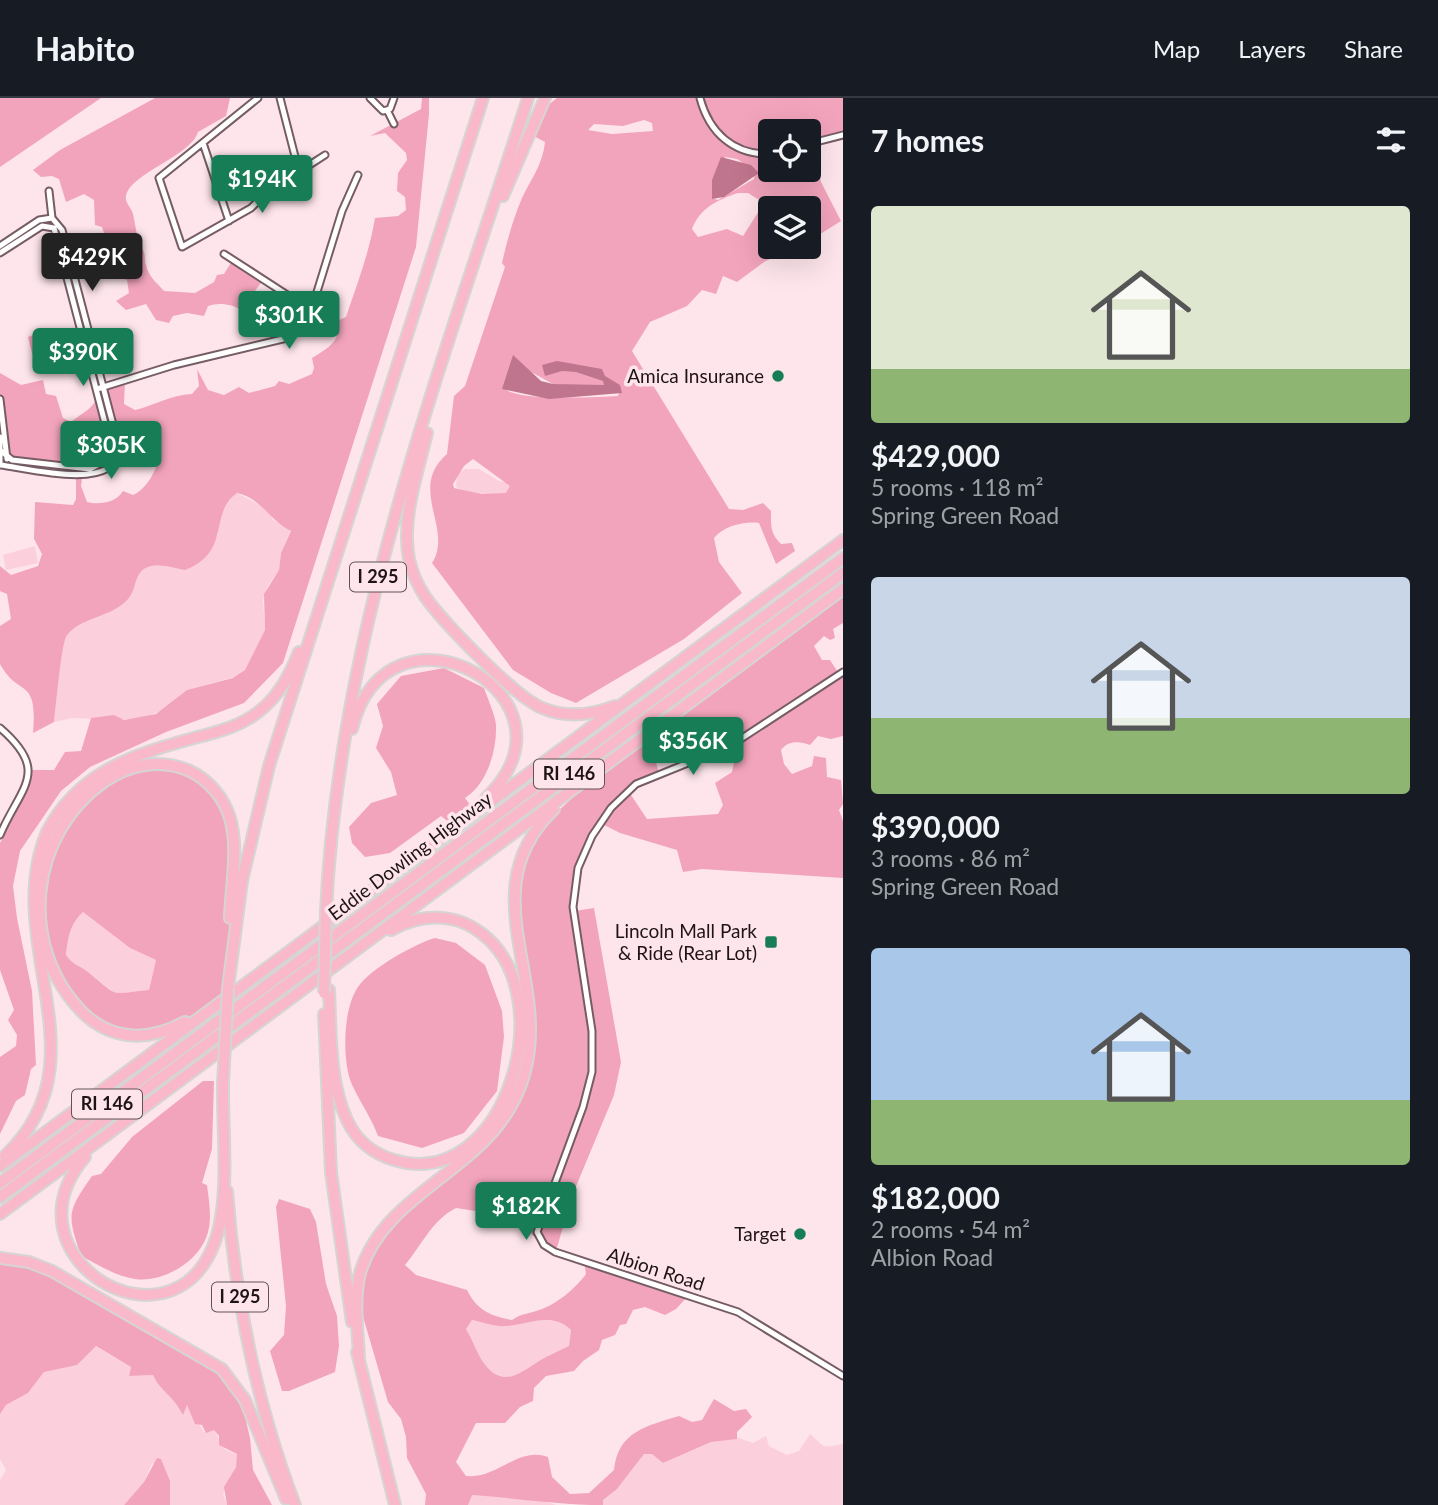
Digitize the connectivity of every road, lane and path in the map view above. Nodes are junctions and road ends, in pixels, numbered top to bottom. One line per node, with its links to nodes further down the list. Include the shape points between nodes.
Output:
1 (258, 98): 13 (street)
2 (280, 98): 16 (street)
3 (370, 98): 9 (street, via 377,108)
4 (394, 98): 9 (street)
5 (483, 98): 37 (highway, I 295)
6 (528, 98): 24 (highway, I 295)
7 (545, 98): 24 (highway)
8 (700, 98): 14 (street, via 709,122 726,142)
9 (387, 110): 10 (street)
10 (394, 124)
11 (843, 135): 12 (street)
12 (821, 141)
13 (203, 143): 20 (street); 20 (street, via 159,178 182,247)
14 (758, 153)
15 (325, 155): 16 (street)
16 (299, 172): 20 (street)
17 (358, 175): 25 (street)
18 (49, 191): 19 (street)
19 (52, 218): 21 (street, via 39,220); 26 (street, via 62,230)
20 (229, 220)
21 (0, 246)
22 (0, 253): 26 (street, via 42,226 54,228)
23 (224, 254): 25 (street)
24 (476, 260): 27 (highway, I 295)
25 (309, 309): 28 (street, via 308,321 287,338)
26 (84, 325): 28 (street)
27 (444, 360): 41 (highway, via 407,532 411,566 421,590 509,685 536,705 583,714 612,707); 44 (highway, I 295, via 368,617)
28 (100, 388): 31 (street)
29 (0, 399): 33 (street)
30 (0, 437): 32 (street)
31 (114, 441): 33 (street, via 107,460 90,469); 34 (street, via 116,461 90,475)
32 (1, 451): 33 (street); 34 (street)
33 (7, 458): 34 (street)
34 (2, 465)
35 (843, 542): 41 (highway)
36 (843, 558): 55 (highway, Eddie Dowling Highway / RI 146)
37 (334, 565): 48 (highway, I 295, via 260,800 237,912); 53 (highway, via 289,673 268,704 230,728 138,753 112,765 76,792 46,834 34,866 29,902 50,1051 48,1083 34,1122)
38 (843, 573): 56 (highway, Eddie Dowling Highway / RI 146)
39 (843, 590): 43 (highway)
40 (843, 672): 60 (street, Albion Road, via 730,746 649,777 623,794 586,847 573,907 592,1031 592,1072 538,1225 539,1238 555,1252 738,1311)
41 (639, 692): 46 (highway)
42 (0, 728): 45 (street, via 25,755 28,778)
43 (616, 757): 47 (highway); 59 (highway, via 547,816 524,851 513,904 530,1018 524,1077 509,1111 488,1140 396,1216 374,1243 358,1286)
44 (336, 800): 46 (highway, via 356,714 372,687 412,662 445,660 468,666 488,678 506,701 514,721 515,750 496,788); 49 (highway, I 295, bridge, via 326,911)
45 (0, 835)
46 (436, 843): 50 (highway)
47 (350, 954): 49 (highway, via 407,922 438,917 478,930 500,954 518,1002 519,1049 504,1099 474,1139 450,1157 417,1164 383,1156 361,1141 341,1104); 52 (highway)
48 (228, 985): 50 (highway, via 233,839 224,803 207,782 181,767 149,764 117,773 71,813 47,857 39,913 51,965 86,1016 104,1029 124,1035 165,1032); 51 (highway, I 295, bridge)
49 (326, 991): 59 (highway, I 295, via 333,1195)
50 (218, 1004): 54 (highway)
51 (223, 1083): 52 (highway, via 222,1181 215,1241 203,1263 186,1279 144,1294 112,1291 87,1279 68,1257 58,1228 59,1204 70,1175); 62 (highway, I 295, via 226,1187 239,1294 265,1409)
52 (126, 1120): 57 (highway)
53 (0, 1160)
54 (0, 1166)
55 (0, 1183)
56 (0, 1197)
57 (0, 1214)
58 (0, 1258): 61 (highway, via 52,1271 217,1364 245,1399)
59 (359, 1358): 63 (highway, I 295)
60 (843, 1376)
61 (289, 1505)
62 (295, 1505)
63 (395, 1505)

